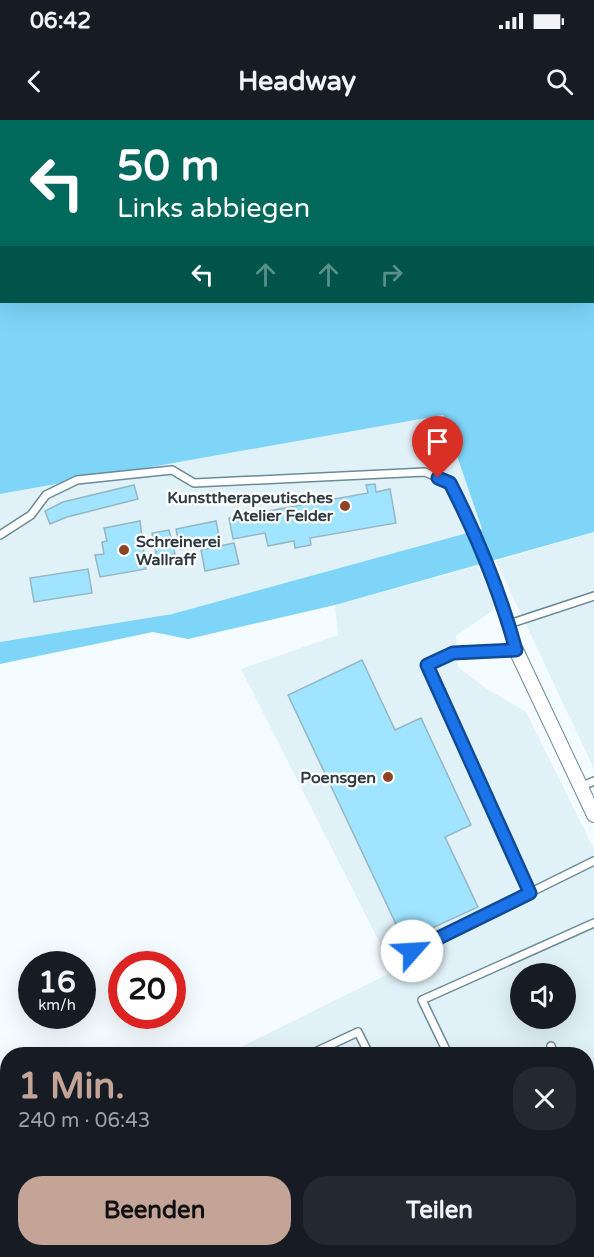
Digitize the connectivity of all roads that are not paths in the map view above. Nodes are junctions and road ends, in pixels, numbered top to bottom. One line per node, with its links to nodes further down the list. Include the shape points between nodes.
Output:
1 (0, 535): 3 (lane, via 31,515 46,495 77,480 172,470 194,483 425,472 450,483 471,525)
2 (594, 596): 3 (lane)
3 (509, 624): 4 (lane)
4 (516, 650): 6 (street); 9 (lane, via 453,653 427,665)
5 (594, 781): 6 (lane)
6 (580, 788): 7 (street)
7 (594, 815)
8 (594, 861): 9 (lane)
9 (530, 893): 11 (lane)
10 (594, 923): 14 (lane, via 422,1000)
11 (412, 951)
12 (325, 1047): 13 (lane, via 358,1032)
13 (366, 1047)
14 (445, 1047)

